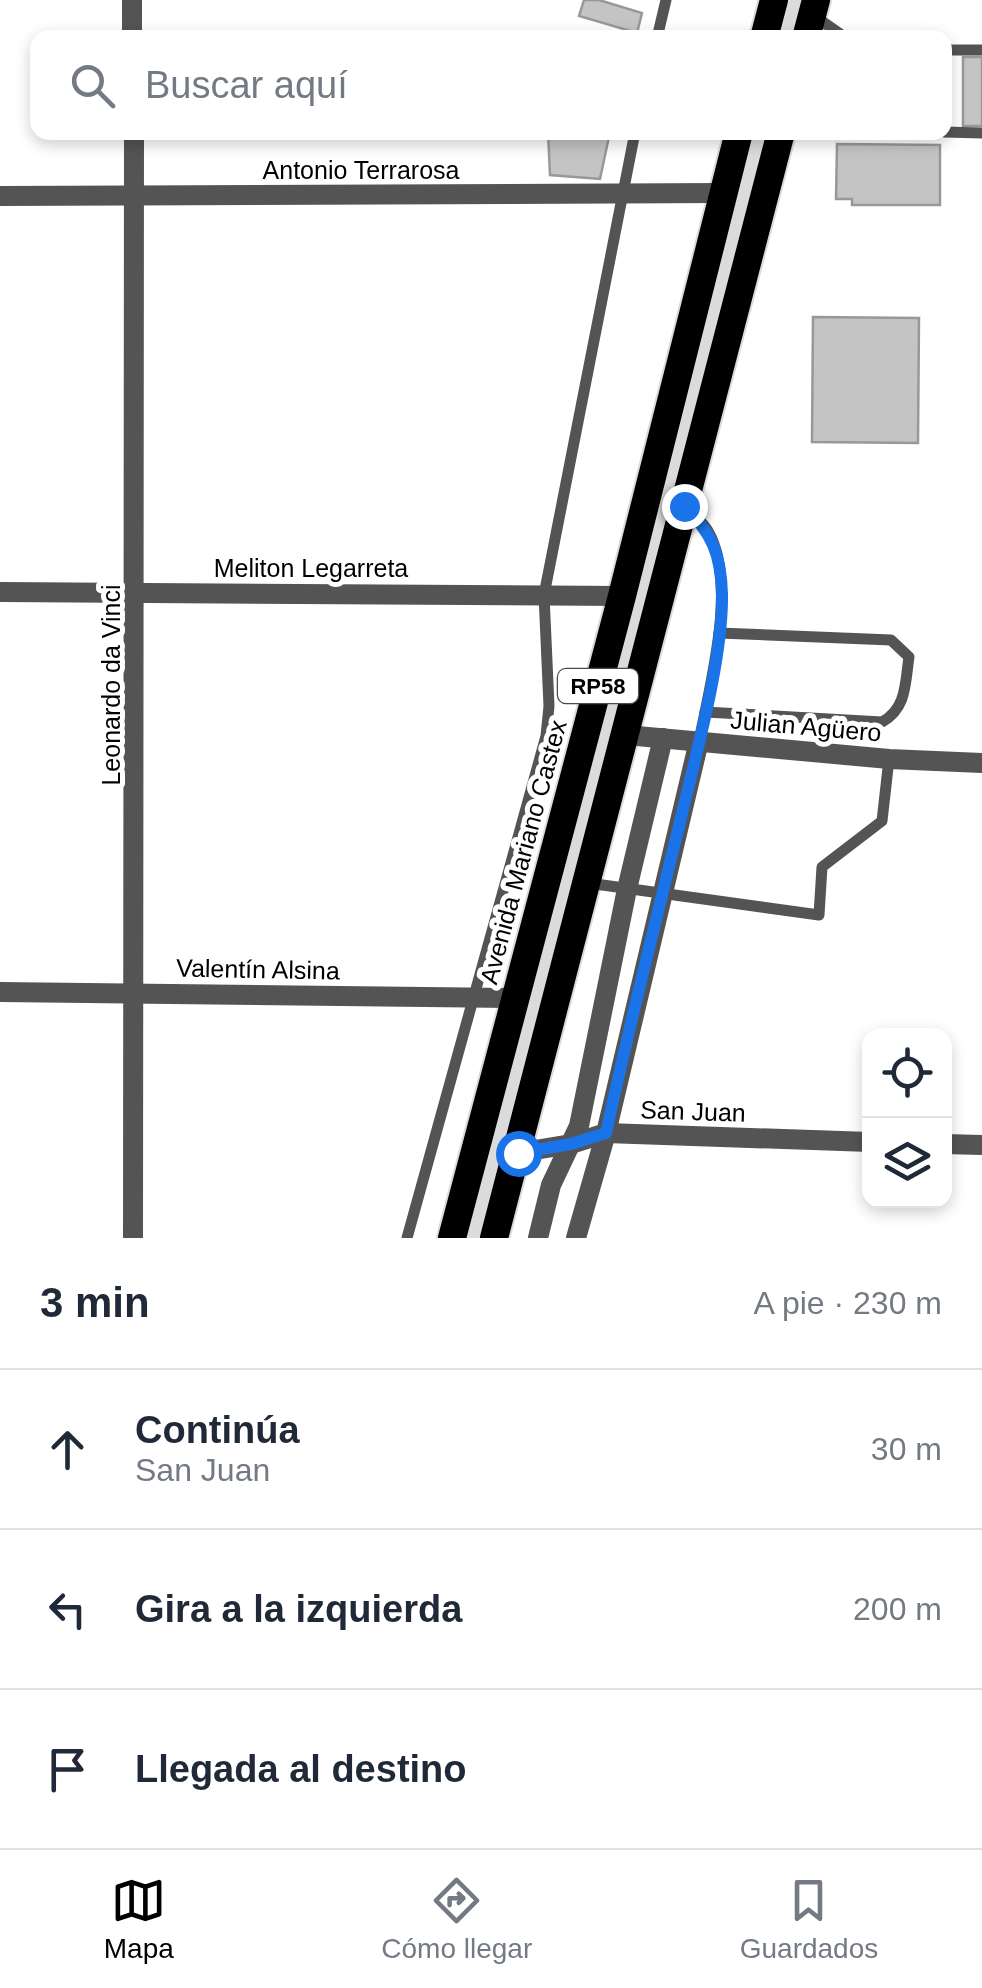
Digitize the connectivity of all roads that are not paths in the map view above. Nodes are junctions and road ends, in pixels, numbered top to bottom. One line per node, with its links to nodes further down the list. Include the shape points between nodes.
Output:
1 (132, 0): 4 (street)
2 (666, 0): 5 (lane)
3 (774, 0): 6 (highway)
4 (132, 30)
5 (660, 30)
6 (766, 30)
7 (952, 50): 8 (lane)
8 (982, 50)
9 (952, 132): 10 (lane)
10 (982, 132)
11 (134, 140): 18 (street, Leonardo da Vinci)
12 (633, 140): 16 (lane)
13 (737, 140): 15 (highway, Avenida Mariano Castex / RP58)
14 (779, 140): 19 (highway, RP58)
15 (723, 193): 16 (street, Antonio Terrarosa); 23 (highway, Avenida Mariano Castex / RP58)
16 (620, 194): 18 (street, Antonio Terrarosa); 22 (lane)
17 (0, 196): 18 (street, Antonio Terrarosa)
18 (136, 196): 21 (street, Leonardo da Vinci)
19 (684, 506): 24 (lane, via 714,545 722,593); 26 (highway, RP58)
20 (0, 592): 21 (street, Meliton Legarreta)
21 (136, 592): 22 (street, Meliton Legarreta); 35 (street, Leonardo da Vinci)
22 (544, 595): 23 (street, Meliton Legarreta); 36 (lane, via 546,736)
23 (622, 596): 37 (highway, Avenida Mariano Castex / RP58)
24 (719, 633): 25 (lane); 25 (lane, via 891,640 908,657 903,702 882,722)
25 (705, 712): 28 (lane)
26 (626, 734): 27 (street, Julian Agüero); 31 (highway, RP58)
27 (663, 738): 28 (street, Julian Agüero); 32 (street)
28 (699, 741): 29 (street, Julian Agüero); 33 (street)
29 (889, 759): 30 (street, Julian Agüero); 33 (lane, via 882,821 822,868 820,915)
30 (982, 763)
31 (588, 883): 32 (lane); 43 (highway, RP58)
32 (627, 890): 33 (lane); 40 (street)
33 (662, 895): 38 (street)
34 (0, 992): 35 (street, Valentín Alsina)
35 (134, 992): 36 (street, Valentín Alsina); 44 (street, Leonardo da Vinci)
36 (472, 996): 37 (street, Valentín Alsina); 45 (lane)
37 (516, 998): 46 (highway, Avenida Mariano Castex / RP58)
38 (606, 1133): 39 (street, San Juan); 40 (street, San Juan); 49 (street)
39 (862, 1142)
40 (571, 1144): 43 (street, San Juan); 48 (street, via 551,1185)
41 (952, 1144): 42 (street)
42 (982, 1146)
43 (518, 1153): 47 (highway, RP58)
44 (133, 1238)
45 (407, 1238)
46 (452, 1238)
47 (494, 1238)
48 (538, 1238)
49 (576, 1238)

